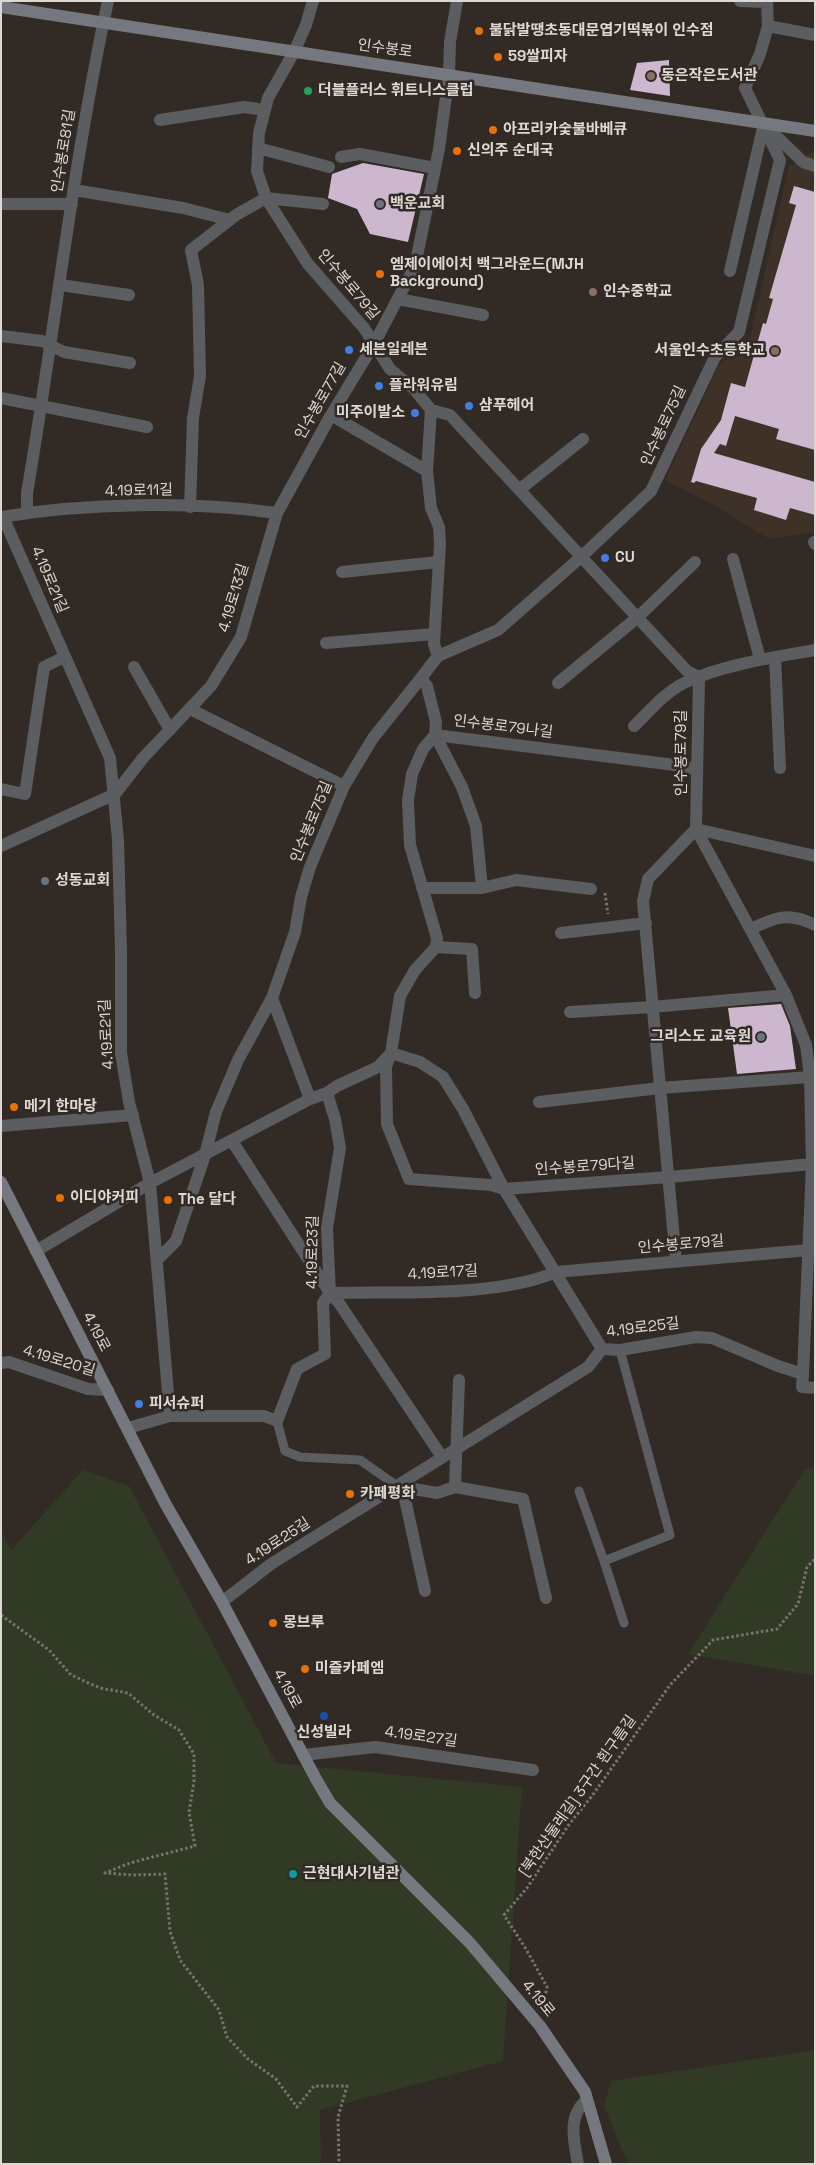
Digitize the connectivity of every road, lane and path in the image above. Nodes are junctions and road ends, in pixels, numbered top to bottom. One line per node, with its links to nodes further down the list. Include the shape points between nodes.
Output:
1 (108, 1): 7 (street, 인수봉로81길)
2 (313, 1): 10 (street, 인수봉로79길)
3 (457, 1): 11 (street, 인수봉로77길)
4 (740, 1): 5 (street)
5 (767, 2): 8 (street)
6 (1, 7): 7 (street, 인수봉로)
7 (103, 24): 10 (street, 인수봉로); 21 (street, 인수봉로81길)
8 (768, 26): 9 (street); 14 (street, via 745,88)
9 (815, 35)
10 (294, 52): 11 (street, 인수봉로); 12 (street, 인수봉로79길, via 268,98)
11 (449, 74): 14 (street, 인수봉로); 20 (street, 인수봉로77길)
12 (265, 110): 13 (street, via 244,107); 16 (street, 인수봉로79길)
13 (160, 120)
14 (764, 123): 15 (street, 인수봉로); 18 (street, via 802,162); 27 (street); 48 (street, 인수봉로75길, via 780,160 739,332 715,357 651,492)
15 (815, 130)
16 (258, 148): 19 (street); 22 (street, 인수봉로79길, via 257,171)
17 (341, 158): 20 (street, via 360,154)
18 (815, 166)
19 (329, 167)
20 (435, 168): 30 (street, 인수봉로77길, via 415,266)
21 (74, 190): 24 (street, 인수봉로81길); 26 (street, via 183,208)
22 (266, 198): 25 (street); 26 (street); 33 (street, 인수봉로79길, via 308,264)
23 (1, 204): 24 (street)
24 (72, 204): 28 (street, 인수봉로81길)
25 (323, 204)
26 (230, 220): 44 (street, via 192,250 198,284 200,376 193,418)
27 (730, 271)
28 (60, 285): 29 (street); 34 (street, 인수봉로81길)
29 (129, 295)
30 (398, 299): 31 (street); 33 (street, 인수봉로77길)
31 (483, 315)
32 (1, 336): 34 (street, via 42,341)
33 (374, 344): 38 (street, 인수봉로79길, via 390,369 415,390); 39 (street, 인수봉로77길)
34 (51, 347): 35 (street); 37 (street, 인수봉로81길)
35 (130, 363)
36 (1, 398): 37 (street)
37 (42, 404): 40 (street); 45 (street, 인수봉로81길, via 27,492)
38 (431, 410): 42 (street); 43 (street, 인수봉로79길, via 450,415)
39 (331, 415): 42 (street); 46 (street, 인수봉로77길)
40 (148, 427)
41 (583, 439): 43 (street)
42 (428, 472): 50 (street, via 430,508 439,527)
43 (519, 490): 48 (street, 인수봉로79길)
44 (190, 507): 45 (street, 4.19로11길, via 138,506); 46 (street, 4.19로11길)
45 (27, 512): 47 (street, 4.19로11길)
46 (277, 514): 65 (street, 4.19로13길, via 241,637 211,686)
47 (2, 517): 59 (street, 4.19로21길)
48 (581, 557): 53 (street, 인수봉로79길); 57 (street, 인수봉로75길, via 498,630)
49 (733, 559): 60 (street)
50 (438, 562): 52 (street); 54 (street)
51 (695, 562): 53 (street)
52 (342, 572)
53 (638, 617): 62 (street, 인수봉로79길, via 687,671); 64 (street)
54 (434, 634): 55 (street); 57 (street)
55 (326, 643)
56 (815, 650): 58 (street)
57 (438, 656): 63 (street, 인수봉로75길)
58 (775, 657): 60 (street); 69 (street)
59 (64, 658): 72 (street, via 44,667 25,794); 73 (street, 4.19로21길, via 110,758)
60 (760, 659): 62 (street)
61 (134, 668): 67 (street)
62 (699, 677): 66 (street, 인수봉로79길, via 668,693); 70 (street, 인수봉로79길)
63 (422, 678): 68 (street, via 436,722); 71 (street, 인수봉로75길, via 373,738)
64 (558, 683)
65 (190, 709): 67 (street, 4.19로13길); 71 (street)
66 (634, 726)
67 (170, 730): 73 (street, 4.19로13길)
68 (435, 735): 70 (street, 인수봉로79나길); 77 (street, via 423,749 412,774 408,800 410,845); 78 (street, 인수봉로79나길, via 462,787 476,826)
69 (780, 768)
70 (697, 770): 74 (street, 인수봉로79길)
71 (344, 786): 88 (street, 인수봉로75길, via 310,866 295,932)
72 (1, 789)
73 (115, 794): 75 (street, 4.19로13길); 97 (street, 4.19로21길, via 121,1053)
74 (696, 830): 76 (street); 80 (street, via 648,879 643,901); 83 (street)
75 (1, 846)
76 (815, 856)
77 (422, 888): 78 (street); 85 (street, via 438,938)
78 (482, 888): 79 (street, via 516,880)
79 (591, 889): 82 (path, via 604,889)
80 (646, 923): 82 (street); 89 (street)
81 (815, 925): 83 (street, via 800,917 781,918)
82 (610, 927): 84 (street)
83 (751, 929): 87 (street)
84 (561, 933)
85 (436, 946): 86 (street, via 472,949); 91 (street, via 415,970 400,996)
86 (475, 993)
87 (786, 995): 89 (street); 92 (street, via 806,1045)
88 (272, 998): 95 (street); 100 (street, 인수봉로75길, via 238,1060 216,1112)
89 (652, 1007): 90 (street); 93 (street)
90 (570, 1012)
91 (391, 1053): 94 (street, via 378,1067); 105 (street, via 420,1062 443,1077); 105 (street, via 386,1067 387,1124 409,1179)
92 (813, 1075): 93 (street); 101 (street)
93 (660, 1088): 96 (street); 102 (street)
94 (327, 1093): 95 (street); 111 (street, 4.19로23길, via 340,1148 327,1228)
95 (310, 1099): 99 (street)
96 (539, 1102)
97 (133, 1114): 98 (street); 104 (street, 4.19로21길)
98 (1, 1126)
99 (232, 1141): 100 (street); 111 (street)
100 (205, 1155): 104 (street); 108 (street, via 176,1241)
101 (812, 1164): 102 (street); 106 (street)
102 (669, 1178): 105 (street, 인수봉로79다길); 109 (street)
103 (1, 1182): 107 (street, 4.19로)
104 (150, 1183): 107 (street); 108 (street, 4.19로21길)
105 (504, 1188): 110 (street)
106 (808, 1250): 109 (street, 인수봉로79길); 115 (street)
107 (36, 1251): 118 (street, 4.19로)
108 (158, 1259): 119 (street, 4.19로21길)
109 (676, 1261): 110 (street, 인수봉로79길)
110 (556, 1272): 111 (street, 4.19로17길, via 541,1278 467,1290); 112 (street)
111 (330, 1293): 120 (street, 4.19로23길, via 323,1303 325,1354 297,1369); 123 (street)
112 (602, 1349): 113 (street, 4.19로25길); 122 (street, 4.19로25길, via 588,1367)
113 (620, 1350): 115 (street, 4.19로25길, via 712,1338); 128 (lane, via 670,1535)
114 (1, 1362): 118 (street, 4.19로20길, via 88,1389)
115 (803, 1374): 117 (street, via 802,1387)
116 (459, 1380): 122 (street)
117 (815, 1388)
118 (108, 1390): 121 (street, 4.19로)
119 (170, 1416): 120 (street, via 264,1416); 121 (street)
120 (277, 1420): 124 (lane, via 285,1452 300,1457 360,1460)
121 (128, 1428): 131 (street, 4.19로, via 165,1503)
122 (456, 1448): 123 (street, 4.19로25길); 125 (street)
123 (442, 1457): 124 (street, 4.19로25길)
124 (397, 1486): 125 (street, via 437,1493); 129 (street, via 406,1499); 131 (street, 4.19로25길, via 271,1564)
125 (455, 1487): 130 (street, via 523,1500)
126 (579, 1491): 128 (lane)
127 (815, 1559): 136 (path, [북한산둘레길] 3구간 흰구름길, via 807,1567 798,1604 776,1629 713,1640 670,1685 527,1888 504,1915 547,1987)
128 (604, 1561): 133 (lane)
129 (425, 1590)
130 (546, 1598)
131 (222, 1602): 134 (street, 4.19로)
132 (1, 1615): 138 (path, via 49,1650 71,1676 100,1688 128,1693 154,1715 179,1730 194,1754 189,1812 195,1846 105,1873 165,1874 170,1931 180,1960 219,2010 227,2037 248,2059 276,2079 297,2107 314,2086 347,2086 338,2117)
133 (624, 1623)
134 (303, 1755): 135 (street, 4.19로27길, via 375,1747); 136 (street, 4.19로, via 330,1803 470,1943)
135 (533, 1770)
136 (540, 2026): 137 (street, 4.19로)
137 (588, 2100): 139 (street, via 579,2109 572,2130); 140 (street, 4.19로)
138 (339, 2164)
139 (578, 2164)
140 (606, 2164)

